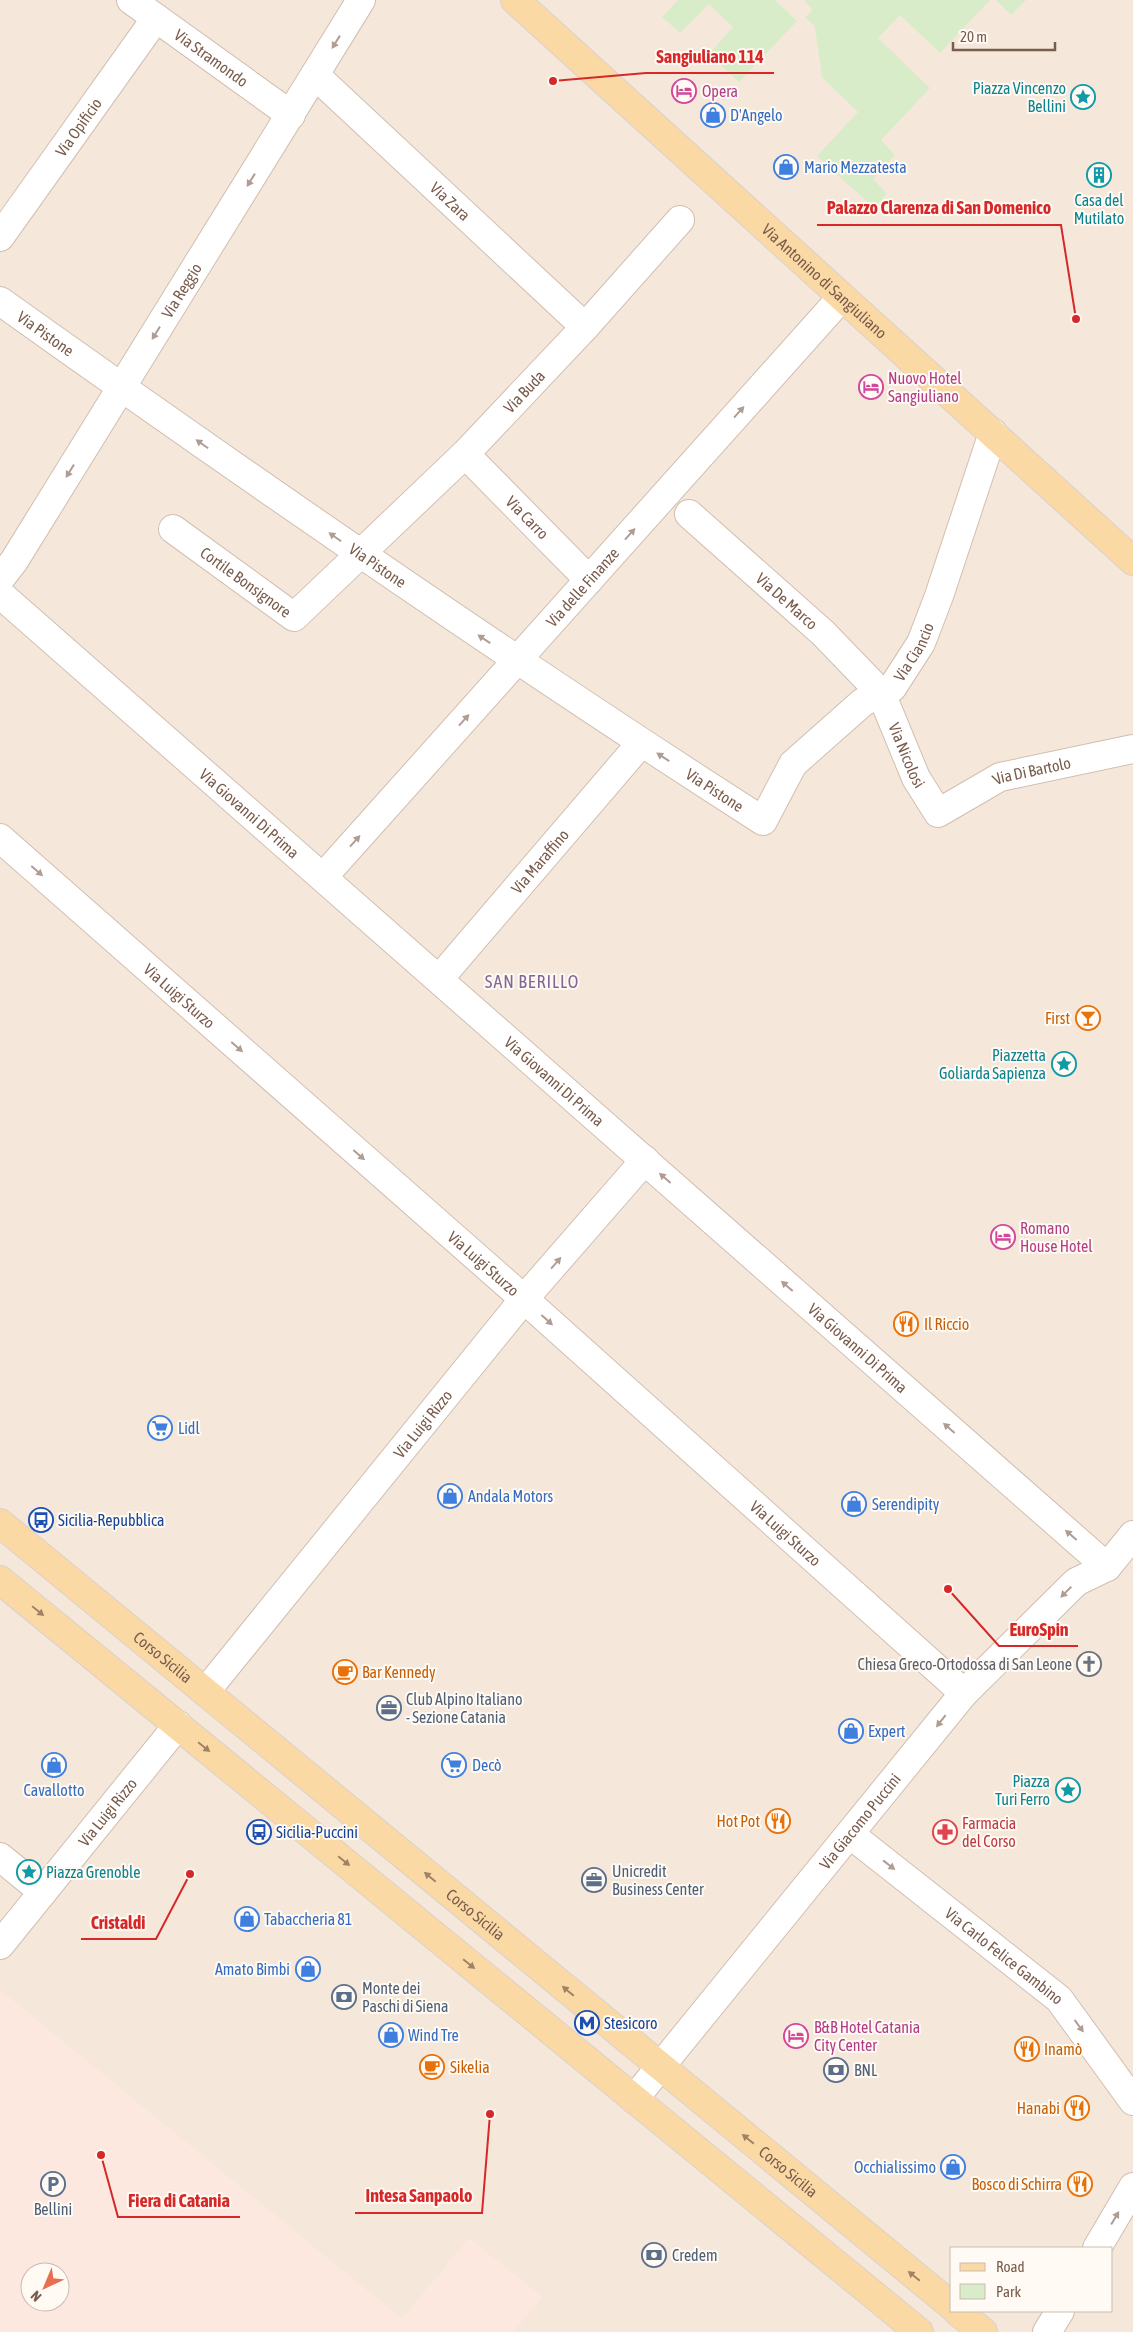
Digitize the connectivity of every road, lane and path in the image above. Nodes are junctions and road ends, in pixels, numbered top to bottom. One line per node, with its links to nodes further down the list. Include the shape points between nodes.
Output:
1 (131, 0): 4 (street, Via Stramondo)
2 (361, 0): 5 (street, Via Reggio, one-way to 5)
3 (515, 0): 9 (main road, Via Antonino di Sangiuliano)
4 (156, 18): 6 (street, Via Stramondo); 8 (street, Via Opificio)
5 (315, 75): 6 (street, Via Reggio); 11 (street, Via Zara)
6 (291, 115): 12 (street, Via Reggio, one-way to 12)
7 (680, 220): 11 (street, Via Buda)
8 (0, 237)
9 (842, 297): 13 (main road, Via Antonino di Sangiuliano); 20 (street, Via delle Finanze, one-way to 9)
10 (0, 301): 12 (street, Via Pistone)
11 (585, 327): 14 (street, Via Buda)
12 (121, 388): 17 (street, Via Pistone, one-way to 12); 19 (street, Via Reggio, one-way to 19)
13 (992, 433): 18 (main road, Via Antonino di Sangiuliano); 23 (street, Via Ciancio, via 921,643 892,688)
14 (464, 454): 17 (street, Via Buda); 20 (street, Via Carro)
15 (689, 514): 23 (street, Via De Marco, via 823,633)
16 (173, 529): 17 (street, Cortile Bonsignore, via 294,617)
17 (359, 554): 22 (street, Via Pistone, one-way to 17)
18 (1133, 561)
19 (0, 579)
20 (589, 580): 22 (street, Via delle Finanze)
21 (0, 594): 29 (street, Via Giovanni Di Prima)
22 (516, 661): 24 (street, Via Pistone); 29 (street, Via delle Finanze, one-way to 22)
23 (881, 693): 26 (street, Via Nicolosi, via 916,778); 27 (street, Via Ciancio, via 863,702 793,764)
24 (641, 743): 27 (street, Via Pistone, one-way to 24); 30 (street, Via Maraffino)
25 (1133, 749): 26 (street, Via Di Bartolo, via 1000,777)
26 (938, 813)
27 (763, 821)
28 (0, 838): 32 (street, Via Luigi Sturzo, one-way to 32)
29 (323, 878): 30 (street, Via Giovanni Di Prima)
30 (439, 979): 31 (street, Via Giovanni Di Prima)
31 (645, 1160): 32 (street, Via Luigi Rizzo, one-way to 31); 35 (street, Via Giovanni Di Prima, one-way to 31)
32 (524, 1300): 37 (street, Via Luigi Rizzo); 38 (street, Via Luigi Sturzo, one-way to 38)
33 (0, 1523): 37 (main road, Corso Sicilia)
34 (1133, 1535): 35 (street)
35 (1107, 1567): 38 (street, Via Giacomo Puccini, one-way to 38, via 1076,1582)
36 (0, 1580): 39 (main road, one-way to 39)
37 (206, 1691): 44 (main road, Corso Sicilia, one-way to 37)
38 (964, 1692): 40 (street, Via Giacomo Puccini, one-way to 40)
39 (171, 1733): 42 (street, Via Luigi Rizzo); 45 (main road, one-way to 45)
40 (851, 1835): 44 (street, Via Giacomo Puccini); 46 (street, Via Carlo Felice Gambino, one-way to 46, via 1059,1999)
41 (0, 1857): 42 (street)
42 (43, 1892): 43 (street, Via Luigi Rizzo)
43 (0, 1944)
44 (661, 2068): 45 (street, Via Giacomo Puccini); 49 (main road, Corso Sicilia, one-way to 44)
45 (634, 2099): 52 (main road)
46 (1133, 2102)
47 (1133, 2187): 48 (street, one-way to 47)
48 (1098, 2247)
49 (950, 2304)
50 (958, 2312): 53 (main road)
51 (1059, 2312): 54 (street)
52 (919, 2332)
53 (983, 2332)
54 (1047, 2332)

